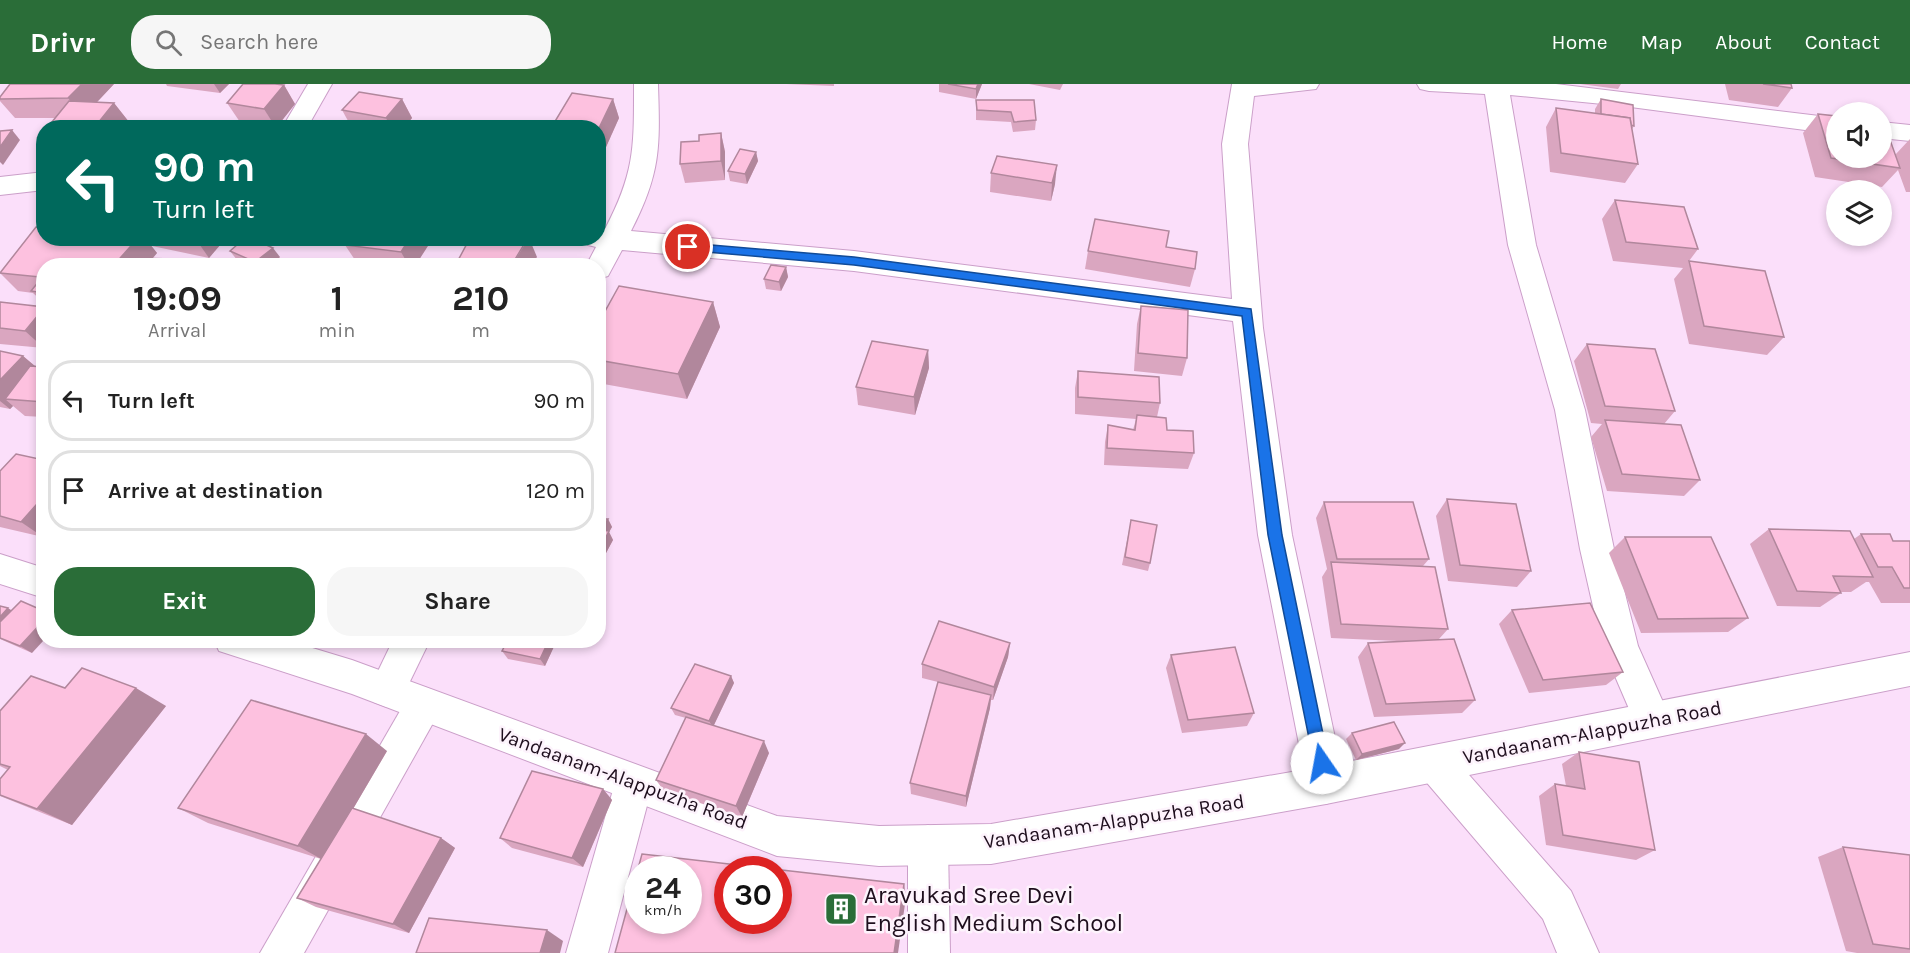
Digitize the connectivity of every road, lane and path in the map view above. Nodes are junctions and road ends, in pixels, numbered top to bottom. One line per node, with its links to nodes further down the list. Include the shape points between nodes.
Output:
1 (320, 84): 7 (street)
2 (646, 84): 13 (street, via 646,153 633,200)
3 (1307, 84): 6 (street)
4 (1429, 84): 5 (street)
5 (1496, 85): 8 (street); 23 (street, via 1522,245 1570,410 1620,646)
6 (1244, 87): 15 (street, via 1235,144)
7 (299, 120)
8 (1826, 125)
9 (1892, 131): 10 (street)
10 (1910, 133)
11 (36, 181): 12 (street)
12 (0, 186)
13 (606, 239)
14 (606, 240): 15 (street, via 854,261)
15 (1247, 312): 26 (street, via 1275,535)
16 (0, 569): 17 (street)
17 (36, 580)
18 (257, 648): 21 (street, Vandaanam-Alappuzha Road)
19 (408, 648): 21 (street)
20 (1910, 669): 23 (street, Vandaanam-Alappuzha Road)
21 (387, 690): 22 (street, Vandaanam-Alappuzha Road)
22 (424, 704): 25 (street, Vandaanam-Alappuzha Road); 28 (street)
23 (1652, 720): 24 (street, Vandaanam-Alappuzha Road)
24 (1435, 764): 26 (street, Vandaanam-Alappuzha Road); 31 (street, via 1557,905)
25 (634, 783): 27 (street, Vandaanam-Alappuzha Road, via 777,836 879,846); 29 (street)
26 (1326, 785): 27 (street, Vandaanam-Alappuzha Road, via 991,844)
27 (928, 845): 30 (street)
28 (281, 953)
29 (587, 953)
30 (929, 953)
31 (1578, 953)

